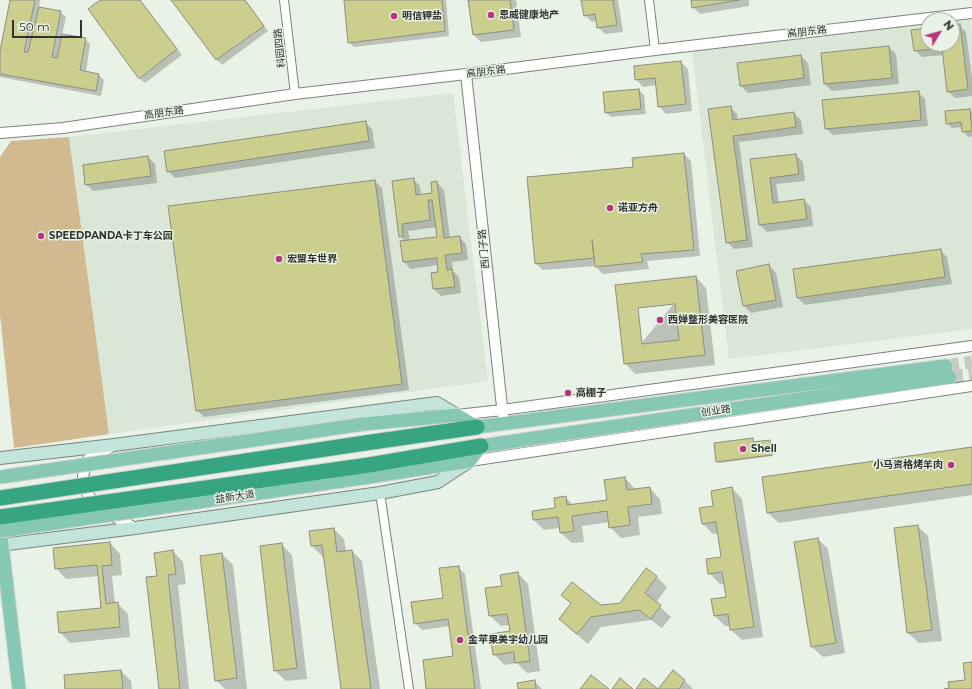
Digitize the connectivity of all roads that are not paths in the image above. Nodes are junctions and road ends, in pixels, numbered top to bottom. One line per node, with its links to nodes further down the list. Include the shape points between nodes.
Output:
1 (284, 0): 6 (street, 科园四路)
2 (649, 0): 4 (street)
3 (972, 13): 4 (street, 高朋东路)
4 (655, 50): 5 (street, 高朋东路)
5 (466, 74): 6 (street, 高朋东路); 10 (street, 西门子路)
6 (295, 94): 7 (street, 高朋东路, via 63,128)
7 (0, 133)
8 (972, 346): 10 (street)
9 (972, 386): 17 (street)
10 (502, 410): 11 (street); 12 (street, 西门子路)
11 (457, 415): 13 (main road); 14 (main road, via 438,403); 19 (main road, bridge, via 364,424)
12 (503, 424): 13 (main road, 创业路); 15 (main road, 创业路, via 948,372)
13 (477, 427): 21 (highway, bridge)
14 (114, 445): 16 (main road); 24 (street, via 88,459 83,476 87,493 98,508)
15 (481, 446): 17 (main road); 18 (highway)
16 (0, 458)
17 (470, 461): 18 (main road, 益新大道); 20 (main road, via 438,482)
18 (369, 471): 22 (highway, bridge); 25 (main road, 益新大道, bridge)
19 (0, 477)
20 (380, 493): 24 (main road); 28 (street)
21 (0, 498)
22 (0, 517)
23 (0, 528): 26 (main road)
24 (134, 528): 26 (main road)
25 (0, 531)
26 (1, 544): 27 (main road)
27 (19, 689)
28 (409, 689)

